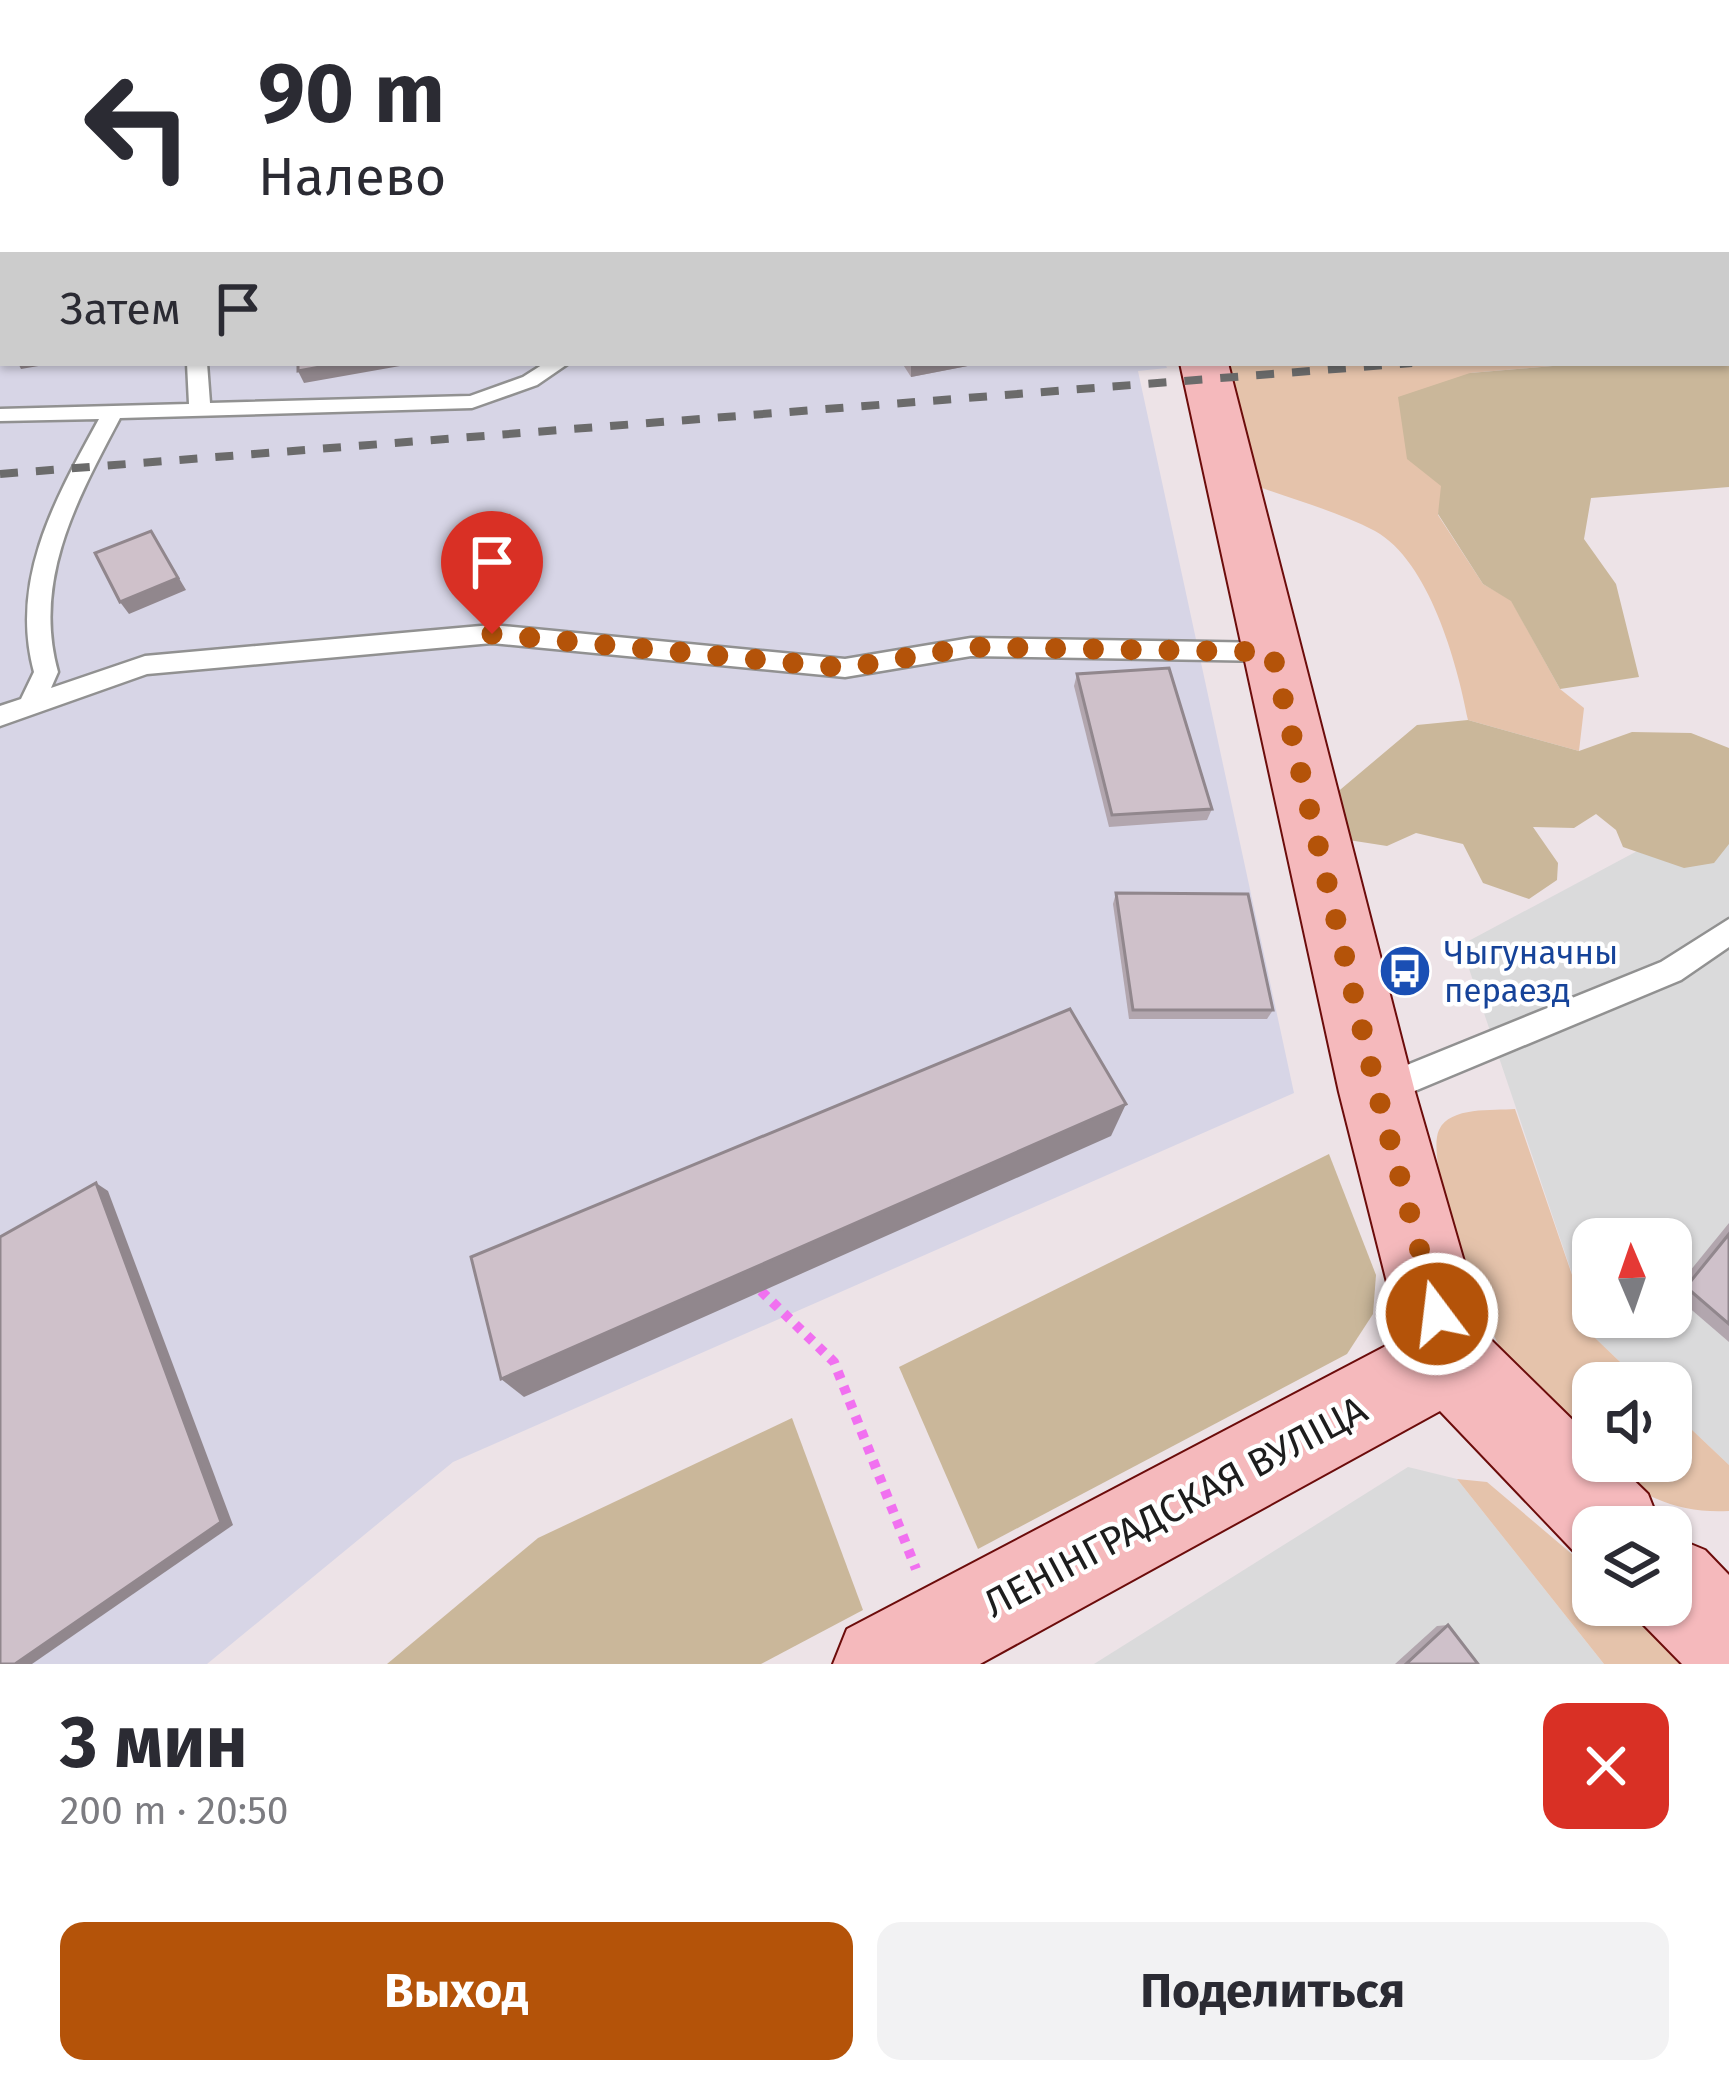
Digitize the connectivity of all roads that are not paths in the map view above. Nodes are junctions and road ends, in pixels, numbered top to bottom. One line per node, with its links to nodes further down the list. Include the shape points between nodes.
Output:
1 (197, 366): 5 (lane)
2 (554, 366): 5 (lane, via 472,402)
3 (1205, 366): 7 (street)
4 (113, 412): 5 (lane); 6 (lane); 8 (lane, via 40,575 33,641 46,672)
5 (200, 412)
6 (0, 416)
7 (1272, 652): 8 (lane, via 970,647 845,668 492,634 145,664); 11 (street)
8 (32, 702): 9 (lane)
9 (0, 716)
10 (1729, 931): 11 (lane, via 1671,970)
11 (1377, 1092): 12 (street)
12 (1449, 1358): 13 (street); 16 (street, ЛЕНІНГРАДСКАЯ ВУЛІЦА)
13 (1594, 1506)
14 (1692, 1605): 15 (street)
15 (1729, 1643)
16 (912, 1648)

